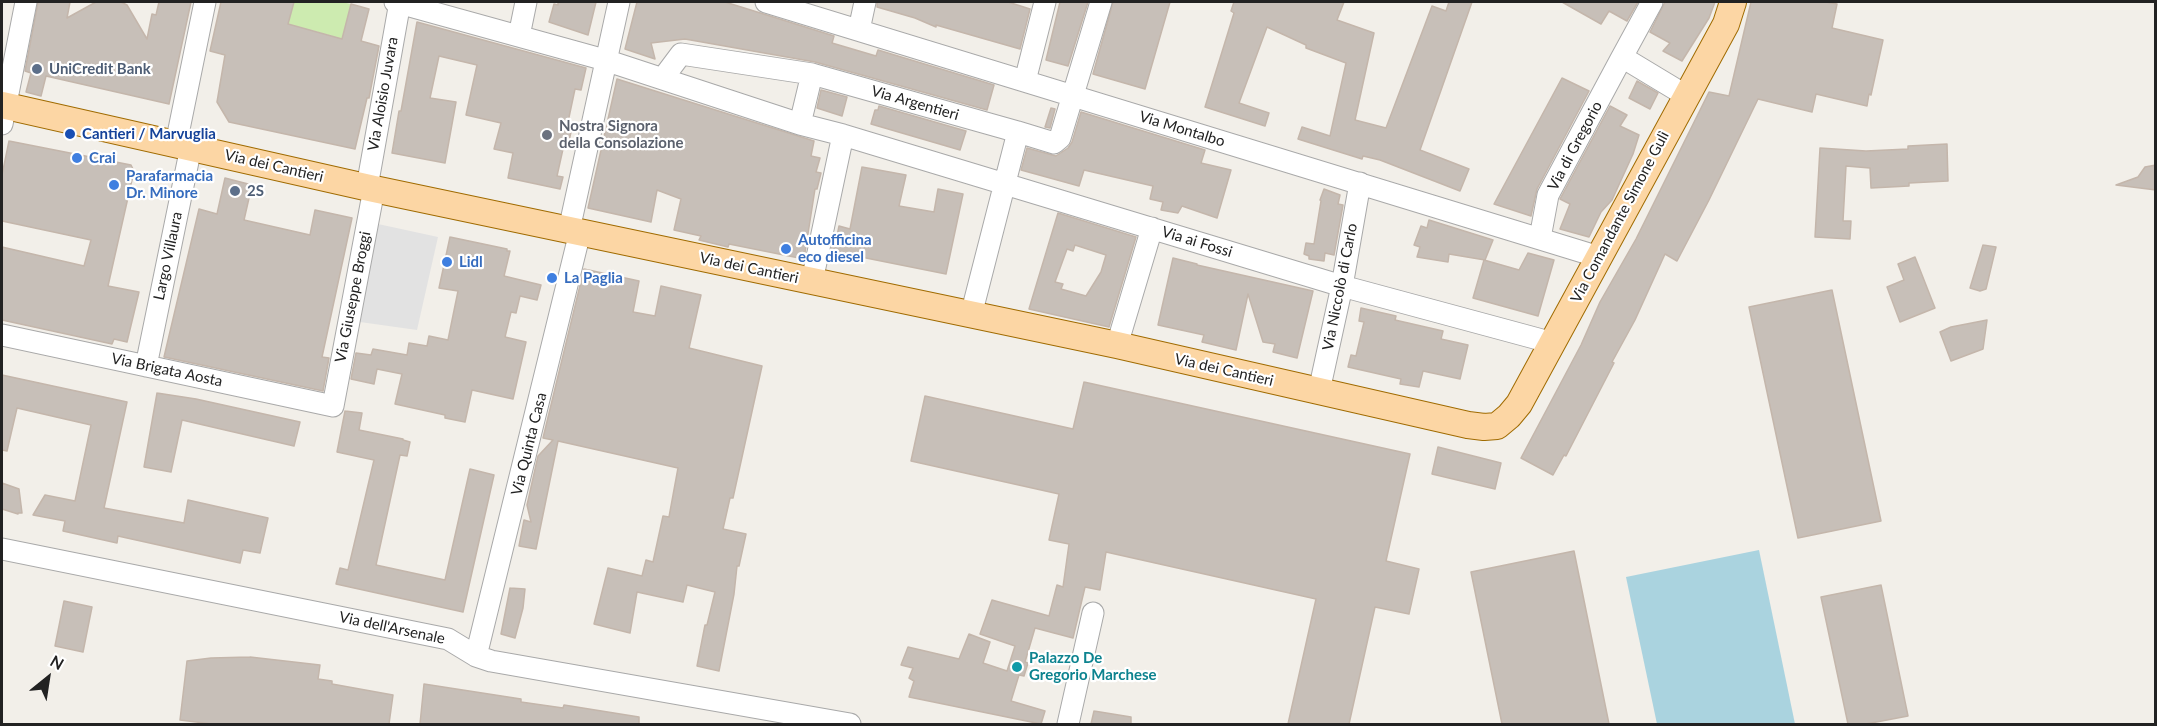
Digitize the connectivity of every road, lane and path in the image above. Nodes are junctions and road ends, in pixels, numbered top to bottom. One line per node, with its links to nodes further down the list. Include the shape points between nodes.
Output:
1 (26, 2): 21 (street)
2 (206, 2): 25 (street, Largo Villaura)
3 (398, 2): 13 (street, Via ai Fossi); 28 (street, Via Aloisio Juvara)
4 (526, 2): 13 (street)
5 (619, 2): 15 (street, Via Quinta Casa)
6 (766, 2): 12 (street, Via Montalbo)
7 (865, 2): 12 (street)
8 (1046, 2): 18 (street)
9 (1101, 2): 20 (street)
10 (1652, 2): 14 (street, Via di Gregorio)
11 (1733, 2): 19 (main road, Via Comandante Simone Gulì)
12 (859, 30): 18 (street, Via Montalbo)
13 (519, 36): 15 (street, Via ai Fossi)
14 (1622, 57): 19 (street); 31 (street, Via di Gregorio, via 1548,195)
15 (605, 60): 17 (street, Via ai Fossi); 30 (street, Via Quinta Casa)
16 (812, 74): 17 (street, Via Argentieri, via 681,54); 22 (street); 23 (street, Via Argentieri)
17 (663, 78): 22 (street, Via ai Fossi)
18 (1025, 81): 20 (street, Via Montalbo)
19 (1685, 95): 32 (main road, Via Comandante Simone Gulì)
20 (1074, 96): 23 (street, Via Argentieri, via 1060,138 1054,143); 26 (street, Via Montalbo)
21 (3, 111): 25 (main road, Via dei Cantieri)
22 (800, 124): 24 (street, Via ai Fossi)
23 (1018, 132): 27 (street)
24 (843, 135): 27 (street, Via ai Fossi); 33 (street)
25 (184, 146): 28 (main road, Via dei Cantieri); 39 (street, Largo Villaura)
26 (1360, 183): 31 (street, Via Montalbo); 34 (street, Via Niccolò di Carlo)
27 (1004, 185): 29 (street, Via ai Fossi); 35 (street)
28 (370, 188): 30 (main road, Via dei Cantieri); 41 (street, Via Giuseppe Broggi)
29 (1152, 228): 34 (street, Via ai Fossi); 38 (street)
30 (574, 231): 33 (main road, Via dei Cantieri); 45 (street, Via Quinta Casa)
31 (1540, 238): 32 (street, Via Montalbo)
32 (1599, 257): 37 (main road, Via Comandante Simone Gulì)
33 (812, 281): 35 (main road, Via dei Cantieri)
34 (1342, 286): 37 (street, Via ai Fossi); 40 (street, Via Niccolò di Carlo)
35 (971, 315): 38 (main road, Via dei Cantieri)
36 (2, 335): 39 (street, Via Brigata Aosta)
37 (1553, 343): 42 (main road, Via Comandante Simone Gulì, via 1519,404)
38 (1117, 345): 40 (main road, Via dei Cantieri)
39 (146, 366): 41 (street, Via Brigata Aosta)
40 (1319, 391): 42 (main road, Via dei Cantieri, via 1468,425)
41 (333, 406)
42 (1497, 426)
43 (2, 549): 45 (street, Via dell'Arsenale, via 448,639)
44 (1093, 613): 47 (street)
45 (476, 656): 46 (street, Via dell'Arsenale)
46 (850, 724)
47 (1068, 724)

